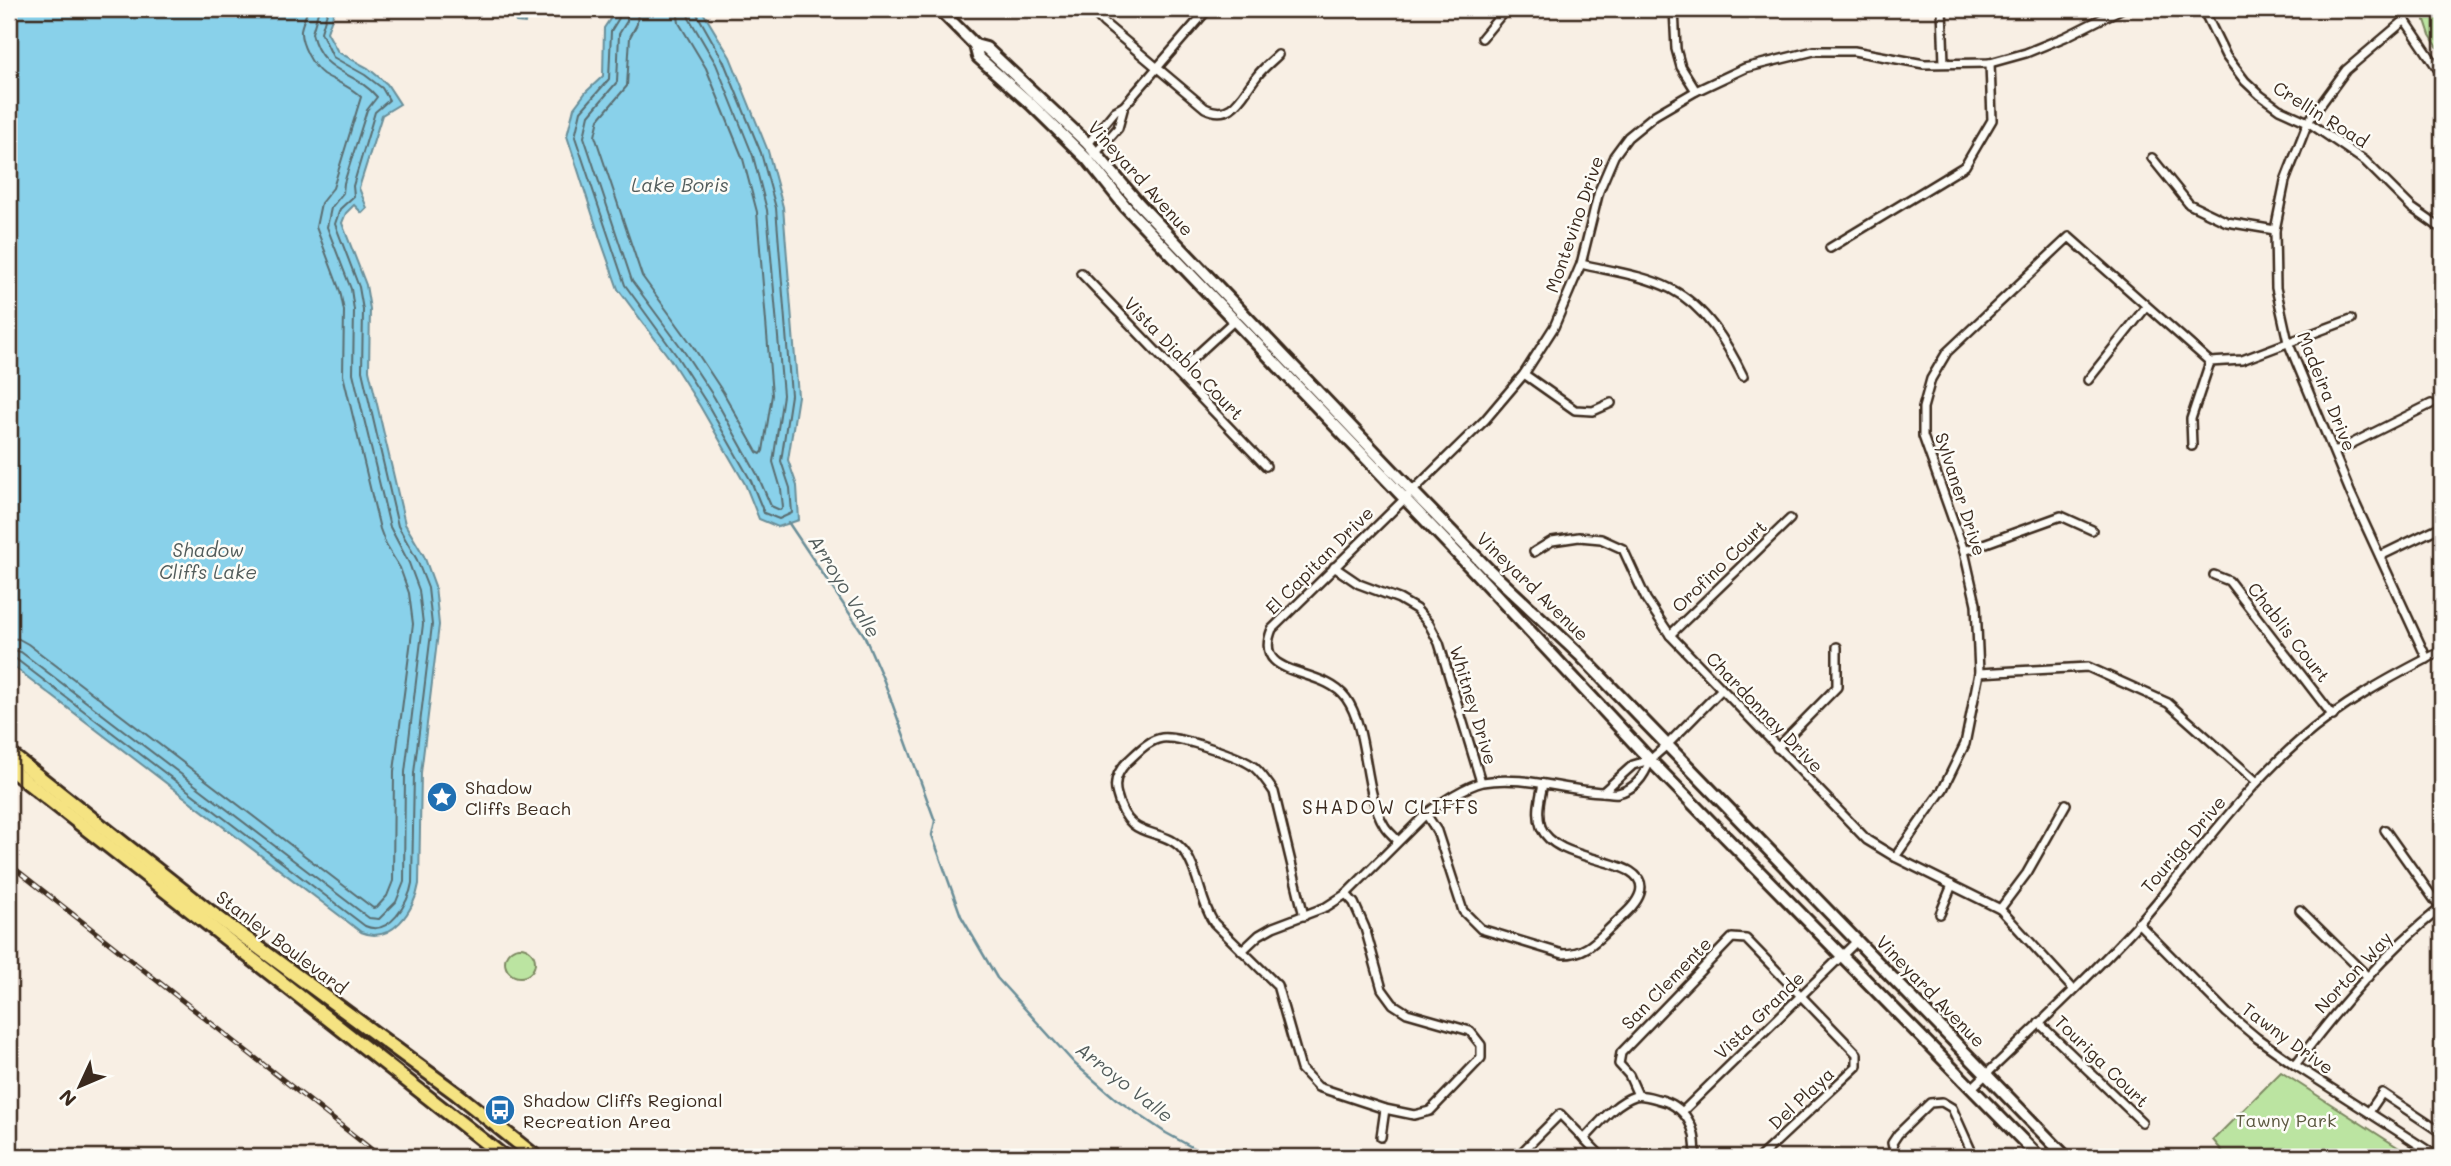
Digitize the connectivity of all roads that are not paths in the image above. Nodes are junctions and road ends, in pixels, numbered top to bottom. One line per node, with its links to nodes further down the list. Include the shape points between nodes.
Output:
1 (939, 9): 10 (street, Vineyard Avenue)
2 (1091, 9): 14 (street)
3 (1208, 9): 14 (street)
4 (1674, 9): 16 (street, via 1676,48)
5 (1942, 9): 13 (street)
6 (2121, 9): 12 (street, Montevino Drive, via 2026,53)
7 (2203, 9): 18 (street, Crellin Road, via 2226,56 2245,81 2279,109)
8 (1503, 10): 9 (street)
9 (1482, 38)
10 (975, 45): 19 (street, Vineyard Avenue, via 986,48); 20 (street, Vineyard Avenue, via 978,57)
11 (1278, 55): 14 (street, via 1234,107 1222,113 1205,108)
12 (1990, 62): 13 (street, Montevino Drive); 24 (street, via 1992,120 1965,166)
13 (1944, 64): 16 (street, Montevino Drive, via 1854,51 1814,51 1745,68)
14 (1157, 68): 17 (street)
15 (2442, 75): 18 (street, Madeira Drive, via 2405,20 2346,70)
16 (1696, 91): 25 (street, Montevino Drive, via 1655,115 1628,137 1614,156 1599,191)
17 (1124, 106): 19 (street); 20 (street, via 1118,128)
18 (2308, 122): 22 (street, Crellin Road, via 2365,161 2412,208); 23 (street, Madeira Drive, via 2285,181)
19 (1087, 143): 20 (street, Vineyard Avenue)
20 (1092, 157): 28 (street, Vineyard Avenue, via 1125,206)
21 (2152, 158): 23 (street, via 2189,204 2227,222)
22 (2442, 229)
23 (2275, 230): 30 (street, Madeira Drive, via 2276,288)
24 (1830, 248)
25 (1581, 264): 33 (street, Montevino Drive, via 1554,327); 34 (street, via 1671,289 1696,305 1731,351)
26 (1080, 272): 32 (street, Vista Diablo Court)
27 (2146, 307): 31 (street, Sylvaner Drive); 35 (street); 45 (street, Sylvaner Drive, via 2069,237 1947,352 1931,379 1923,408 1923,436)
28 (1238, 317): 32 (street); 41 (street, Vineyard Avenue)
29 (2351, 318): 30 (street)
30 (2288, 342): 31 (street, via 2242,360); 39 (street, Madeira Drive)
31 (2210, 362): 38 (street, via 2191,419)
32 (1177, 373): 40 (street, Vista Diablo Court)
33 (1524, 374): 36 (street, via 1575,410 1592,411); 41 (street, Montevino Drive, via 1485,421)
34 (1743, 376)
35 (2088, 380)
36 (1611, 403)
37 (2431, 404): 39 (street)
38 (2192, 446)
39 (2335, 452): 47 (street, Madeira Drive)
40 (1266, 466)
41 (1408, 495): 48 (street, El Capitan Drive); 57 (street, Vineyard Avenue, via 1580,655); 60 (street, Vineyard Avenue)
42 (1790, 519): 50 (street, Orofino Court)
43 (2442, 526): 47 (street)
44 (2092, 530): 45 (street, via 2061,516)
45 (1964, 551): 54 (street, Sylvaner Drive, via 1976,604)
46 (1534, 552): 50 (street, Chardonnay Drive, via 1552,541 1579,537 1601,538 1623,549 1646,599)
47 (2380, 556): 53 (street, Madeira Drive)
48 (1334, 567): 62 (street, Whitney Drive, via 1359,584 1408,604 1429,624 1439,643); 69 (street, El Capitan Drive, via 1272,629 1268,652 1276,663 1337,687 1348,701 1374,797 1384,825)
49 (2214, 575): 56 (street, Chablis Court, via 2229,581)
50 (1670, 635): 55 (street, Chardonnay Drive)
51 (1837, 647): 58 (street, via 1837,687)
52 (2442, 651): 53 (street, Touriga Drive)
53 (2427, 659): 56 (street, Touriga Drive)
54 (1979, 673): 63 (street, via 2088,667 2168,703); 70 (street, Sylvaner Drive, via 1965,744 1943,789)
55 (1721, 690): 57 (street); 58 (street, Chardonnay Drive)
56 (2333, 716): 63 (street, Touriga Drive)
57 (1667, 745): 60 (street); 79 (street, Vineyard Avenue)
58 (1777, 748): 70 (street, Chardonnay Drive, via 1867,840)
59 (9, 753): 98 (main road, Stanley Boulevard, via 209,911)
60 (1650, 760): 65 (street, via 1633,765); 65 (street, via 1644,776 1629,788); 81 (street, Vineyard Avenue)
61 (9, 768): 97 (main road, Stanley Boulevard)
62 (1481, 782): 64 (street); 67 (street)
63 (2257, 782): 78 (street, Touriga Drive)
64 (1543, 784): 65 (street); 67 (street, via 1538,808 1541,828 1552,842 1631,870 1640,881 1634,903 1587,950 1573,954 1481,929 1471,921 1463,911 1437,831)
65 (1603, 792)
66 (2066, 804): 74 (street, via 2027,873)
67 (1426, 814): 69 (street)
68 (2385, 830): 73 (street)
69 (1398, 841): 72 (street)
70 (1895, 857): 71 (street, Chardonnay Drive)
71 (1952, 885): 74 (street, Chardonnay Drive); 76 (street)
72 (1346, 894): 77 (street); 90 (street, via 1365,928 1382,989 1393,1004 1407,1013 1470,1031 1481,1045 1481,1058 1430,1111 1414,1115)
73 (2441, 908): 82 (street, Norton Way)
74 (2000, 909): 83 (street)
75 (2300, 910): 82 (street)
76 (1940, 914)
77 (1304, 916): 80 (street, via 1273,927); 80 (street, via 1274,792 1265,778 1238,757 1171,739 1149,743 1121,768 1115,781 1116,795 1136,828 1172,840 1186,853 1208,912)
78 (2138, 923): 83 (street, Touriga Drive); 86 (street, Tawny Drive, via 2227,1013)
79 (1857, 941): 81 (street, Vista Grande); 87 (street, Vineyard Avenue)
80 (1242, 951): 90 (street, via 1277,985 1301,1069 1318,1087)
81 (1842, 956): 84 (street, Vista Grande); 88 (street, Vineyard Avenue)
82 (2368, 977): 86 (street, Norton Way)
83 (2073, 989): 85 (street, Touriga Drive)
84 (1801, 997): 89 (street, San Clemente, via 1745,939 1732,938 1621,1053 1619,1064); 91 (street, Vista Grande); 102 (street, Del Playa, via 1857,1054 1857,1066)
85 (2039, 1023): 87 (street, Touriga Drive); 93 (street, Touriga Court)
86 (2295, 1065): 92 (street, Tawny Drive)
87 (1987, 1074): 88 (street, Touriga Drive); 106 (street, Vineyard Avenue)
88 (1972, 1088): 105 (street, Vineyard Avenue)
89 (1638, 1095): 91 (street, via 1665,1101); 96 (street, via 1612,1110)
90 (1385, 1109): 95 (street)
91 (1682, 1111): 101 (street, via 1690,1121)
92 (2369, 1112): 94 (street, via 2382,1093); 107 (street, Tawny Drive)
93 (2142, 1122)
94 (2442, 1133)
95 (1381, 1137)
96 (1584, 1139): 99 (street, via 1560,1114); 100 (street)
97 (504, 1157)
98 (536, 1157)
99 (1517, 1157)
100 (1602, 1157)
101 (1698, 1157)
102 (1760, 1157)
103 (1895, 1157): 104 (street, via 1892,1143 1899,1134 1930,1103 1942,1101 1952,1108)
104 (1974, 1157)
105 (2039, 1157)
106 (2066, 1157)
107 (2438, 1157)

